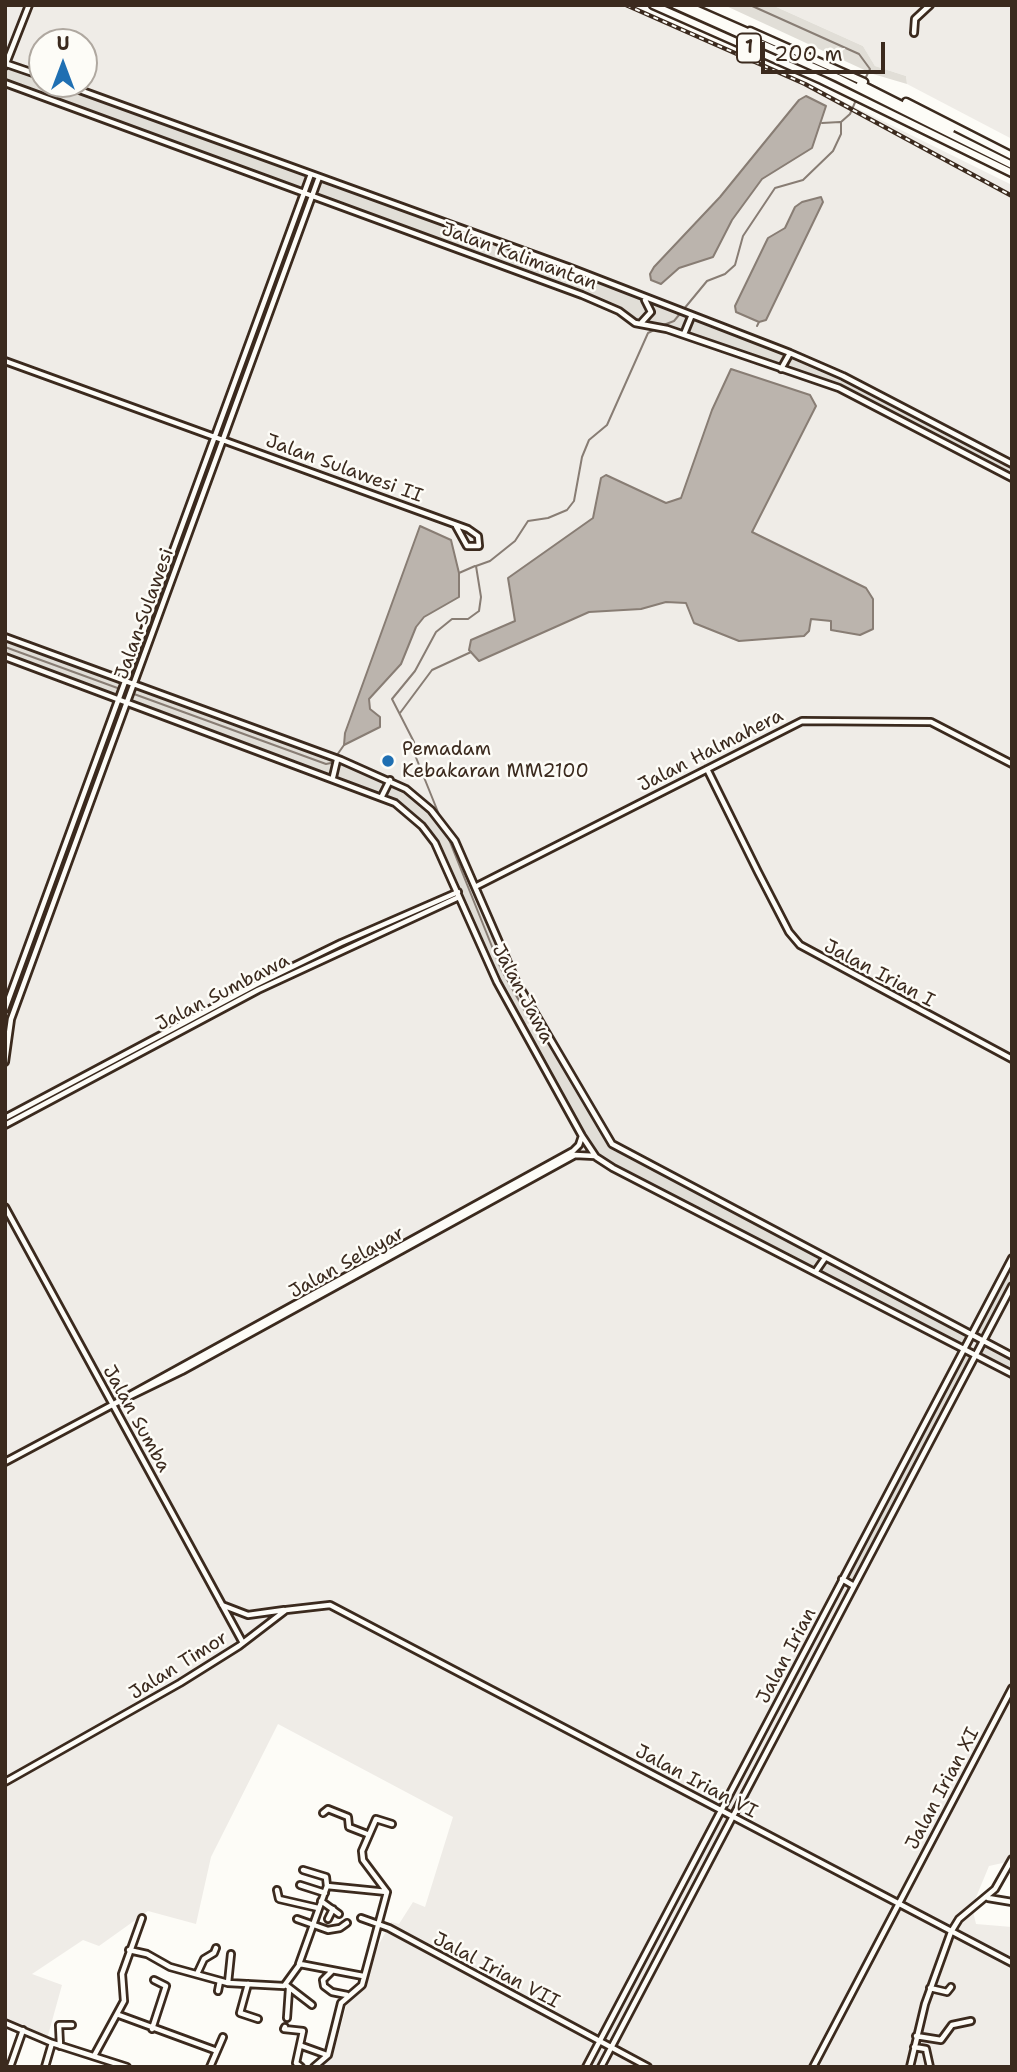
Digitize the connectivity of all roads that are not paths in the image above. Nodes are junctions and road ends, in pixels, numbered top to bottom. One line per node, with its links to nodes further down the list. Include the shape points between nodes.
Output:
1 (29, 5): 8 (street)
2 (653, 5): 14 (highway, 1, via 845,90)
3 (676, 5): 13 (highway, 1)
4 (686, 5): 13 (highway, 1, via 892,99)
5 (694, 5): 12 (highway, 1, via 873,86)
6 (930, 5): 7 (street, via 915,19)
7 (914, 33)
8 (6, 64): 9 (street)
9 (28, 71)
10 (5, 83): 17 (street, Jalan Kalimantan)
11 (98, 97): 15 (street, Jalan Kalimantan)
12 (1012, 156)
13 (1012, 163)
14 (1012, 173)
15 (311, 174): 16 (street, Jalan Kalimantan); 17 (street, Jalan Sulawesi)
16 (319, 177): 18 (street, Jalan Sulawesi); 19 (street, Jalan Kalimantan)
17 (304, 193): 18 (street, Jalan Kalimantan); 26 (street, Jalan Sulawesi)
18 (312, 196): 21 (street, Jalan Kalimantan, via 582,295); 27 (street, Jalan Sulawesi)
19 (645, 299): 20 (street, Jalan Kalimantan); 21 (street, via 651,312)
20 (691, 317): 22 (street); 23 (street, Jalan Kalimantan)
21 (640, 324): 22 (street, Jalan Kalimantan)
22 (684, 334): 25 (street, Jalan Kalimantan)
23 (790, 353): 25 (street); 28 (street, Jalan Kalimantan, via 844,376)
24 (5, 361): 26 (street, Jalan Sulawesi II)
25 (781, 369): 29 (street, Jalan Kalimantan, via 839,388)
26 (215, 437): 27 (street, Jalan Sulawesi II); 33 (street, Jalan Sulawesi)
27 (222, 439): 30 (street, Jalan Sulawesi II); 34 (street, Jalan Sulawesi)
28 (1012, 464)
29 (1012, 478)
30 (456, 526): 30 (street, Jalan Sulawesi II, via 478,536 479,546 467,546)
31 (5, 637): 33 (street, Jalan Jawa)
32 (5, 657): 35 (street, Jalan Jawa)
33 (125, 683): 34 (street, Jalan Jawa); 35 (street, Jalan Sulawesi)
34 (133, 686): 36 (street, Jalan Sulawesi); 37 (street, Jalan Jawa)
35 (119, 697): 36 (street, Jalan Jawa); 45 (street, Jalan Sulawesi)
36 (128, 700): 40 (street, Jalan Jawa); 46 (street, Jalan Sulawesi)
37 (337, 759): 40 (street); 41 (street, Jalan Jawa)
38 (1012, 764): 39 (street, Jalan Halmahera, via 930,722 818,720 794,723)
39 (707, 769): 43 (street, Jalan Halmahera); 48 (street, Jalan Irian I, via 771,898 800,945)
40 (333, 778): 42 (street, Jalan Jawa)
41 (390, 780): 42 (street); 43 (street, Jalan Jawa, via 419,798 440,820 455,841)
42 (382, 796): 44 (street, Jalan Jawa, via 406,811 429,835)
43 (475, 887): 56 (street, Jalan Jawa, via 516,981 612,1143)
44 (459, 894): 47 (street, Jalan Sumbawa, via 341,943); 52 (street, Jalan Jawa, via 497,982)
45 (5, 1009)
46 (8, 1018): 49 (street, Jalan Sulawesi)
47 (163, 1036): 50 (street, Jalan Sumbawa); 51 (street, Jalan Sumbawa)
48 (1012, 1059)
49 (5, 1062)
50 (5, 1118)
51 (5, 1125)
52 (582, 1136): 53 (street, Jalan Jawa); 54 (street, Jalan Selayar, via 576,1149)
53 (596, 1157): 54 (street, Jalan Selayar, via 578,1154); 58 (street, Jalan Jawa)
54 (558, 1161): 66 (street, Jalan Selayar)
55 (5, 1207): 66 (street, Jalan Sumba)
56 (825, 1258): 58 (street); 60 (street, Jalan Jawa)
57 (1012, 1258): 60 (street, Jalan Irian)
58 (816, 1271): 62 (street, Jalan Jawa)
59 (1012, 1286): 61 (street, Jalan Irian)
60 (971, 1335): 61 (street, Jalan Jawa); 62 (street, Jalan Irian)
61 (983, 1341): 63 (street, Jalan Irian); 64 (street, Jalan Jawa)
62 (963, 1349): 63 (street, Jalan Jawa); 68 (street, Jalan Irian)
63 (975, 1355): 65 (street, Jalan Jawa); 69 (street, Jalan Irian)
64 (1012, 1356)
65 (1012, 1374)
66 (112, 1405): 67 (street, Jalan Selayar); 70 (street, Jalan Sumba)
67 (5, 1462)
68 (842, 1579): 69 (street); 76 (street, Jalan Irian)
69 (854, 1586): 78 (street, Jalan Irian)
70 (222, 1605): 71 (street, via 248,1615); 73 (street, Jalan Sumba)
71 (286, 1610): 72 (street, Jalan Timor, via 330,1605); 73 (street, Jalan Timor)
72 (368, 1624): 76 (street, Jalan Irian VI)
73 (243, 1643): 75 (street, Jalan Timor, via 133,1712)
74 (1012, 1688): 91 (street, Jalan Irian XI)
75 (5, 1782)
76 (720, 1811): 78 (street, Jalan Irian VI); 134 (street, Jalan Irian)
77 (323, 1813): 80 (street, via 328,1809 348,1817 349,1827)
78 (733, 1818): 91 (street, Jalan Irian VI); 138 (street, Jalan Irian)
79 (391, 1824): 80 (street, via 376,1819)
80 (367, 1834): 87 (street, via 363,1860)
81 (1012, 1859): 88 (street)
82 (303, 1870): 84 (street, via 326,1877)
83 (300, 1885): 86 (street)
84 (327, 1886): 86 (street); 87 (street)
85 (277, 1890): 92 (street, via 279,1899)
86 (325, 1892): 89 (street)
87 (387, 1892): 101 (street)
88 (987, 1898): 90 (street); 102 (street, via 959,1919)
89 (321, 1901): 92 (street); 93 (street)
90 (1012, 1902)
91 (899, 1904): 102 (street, Jalan Irian VI); 152 (street, Jalan Irian XI)
92 (318, 1908): 100 (street)
93 (333, 1909): 94 (street); 98 (street)
94 (339, 1914)
95 (142, 1918): 104 (street)
96 (361, 1918): 101 (street, Jalal Irian VII)
97 (297, 1919): 100 (street)
98 (328, 1919)
99 (347, 1923): 100 (street, via 328,1930)
100 (314, 1925): 106 (street)
101 (379, 1925): 111 (street); 134 (street, Jalal Irian VII)
102 (951, 1932): 107 (street, Jalan Irian VI); 119 (street)
103 (216, 1948): 110 (street, via 204,1959)
104 (129, 1950): 110 (street); 123 (street)
105 (231, 1954): 115 (street)
106 (299, 1964): 108 (street); 117 (street)
107 (1012, 1964)
108 (321, 1969): 109 (street); 112 (street)
109 (332, 1971): 111 (street); 112 (street)
110 (198, 1974): 114 (street)
111 (363, 1976): 121 (street, via 359,1989)
112 (325, 1977): 121 (street, via 327,1990)
113 (154, 1980): 130 (street, via 166,1986)
114 (220, 1981): 115 (street); 120 (street)
115 (228, 1983): 116 (street)
116 (248, 1984): 117 (street); 125 (street, via 240,2012)
117 (288, 1987): 122 (street); 124 (street)
118 (951, 1987): 119 (street, via 948,1992)
119 (930, 1988): 132 (street)
120 (218, 1991)
121 (347, 1995): 141 (street)
122 (312, 2005)
123 (119, 2015): 130 (street); 142 (street)
124 (286, 2018)
125 (258, 2019)
126 (971, 2021): 132 (street, via 952,2025 941,2040)
127 (5, 2023): 131 (street)
128 (72, 2025): 136 (street, via 59,2025)
129 (285, 2027): 137 (street, via 303,2031)
130 (152, 2029): 140 (street)
131 (23, 2030): 135 (street); 143 (street)
132 (916, 2036): 139 (street)
133 (223, 2037): 140 (street)
134 (599, 2042): 138 (street, Jalal Irian VII); 149 (street, Jalan Irian)
135 (52, 2043): 136 (street); 144 (street)
136 (60, 2046): 142 (street)
137 (302, 2046): 141 (street); 147 (street, via 297,2060)
138 (611, 2047): 150 (street, Jalan Irian); 151 (street, Jalal Irian VII)
139 (914, 2047): 153 (street); 154 (street, via 926,2049)
140 (217, 2051): 146 (street)
141 (328, 2055): 148 (street)
142 (94, 2056): 145 (street)
143 (10, 2067)
144 (45, 2067)
145 (127, 2067)
146 (210, 2067)
147 (300, 2067)
148 (314, 2067)
149 (586, 2067)
150 (601, 2067)
151 (648, 2067)
152 (813, 2067)
153 (910, 2067)
154 (930, 2067)

